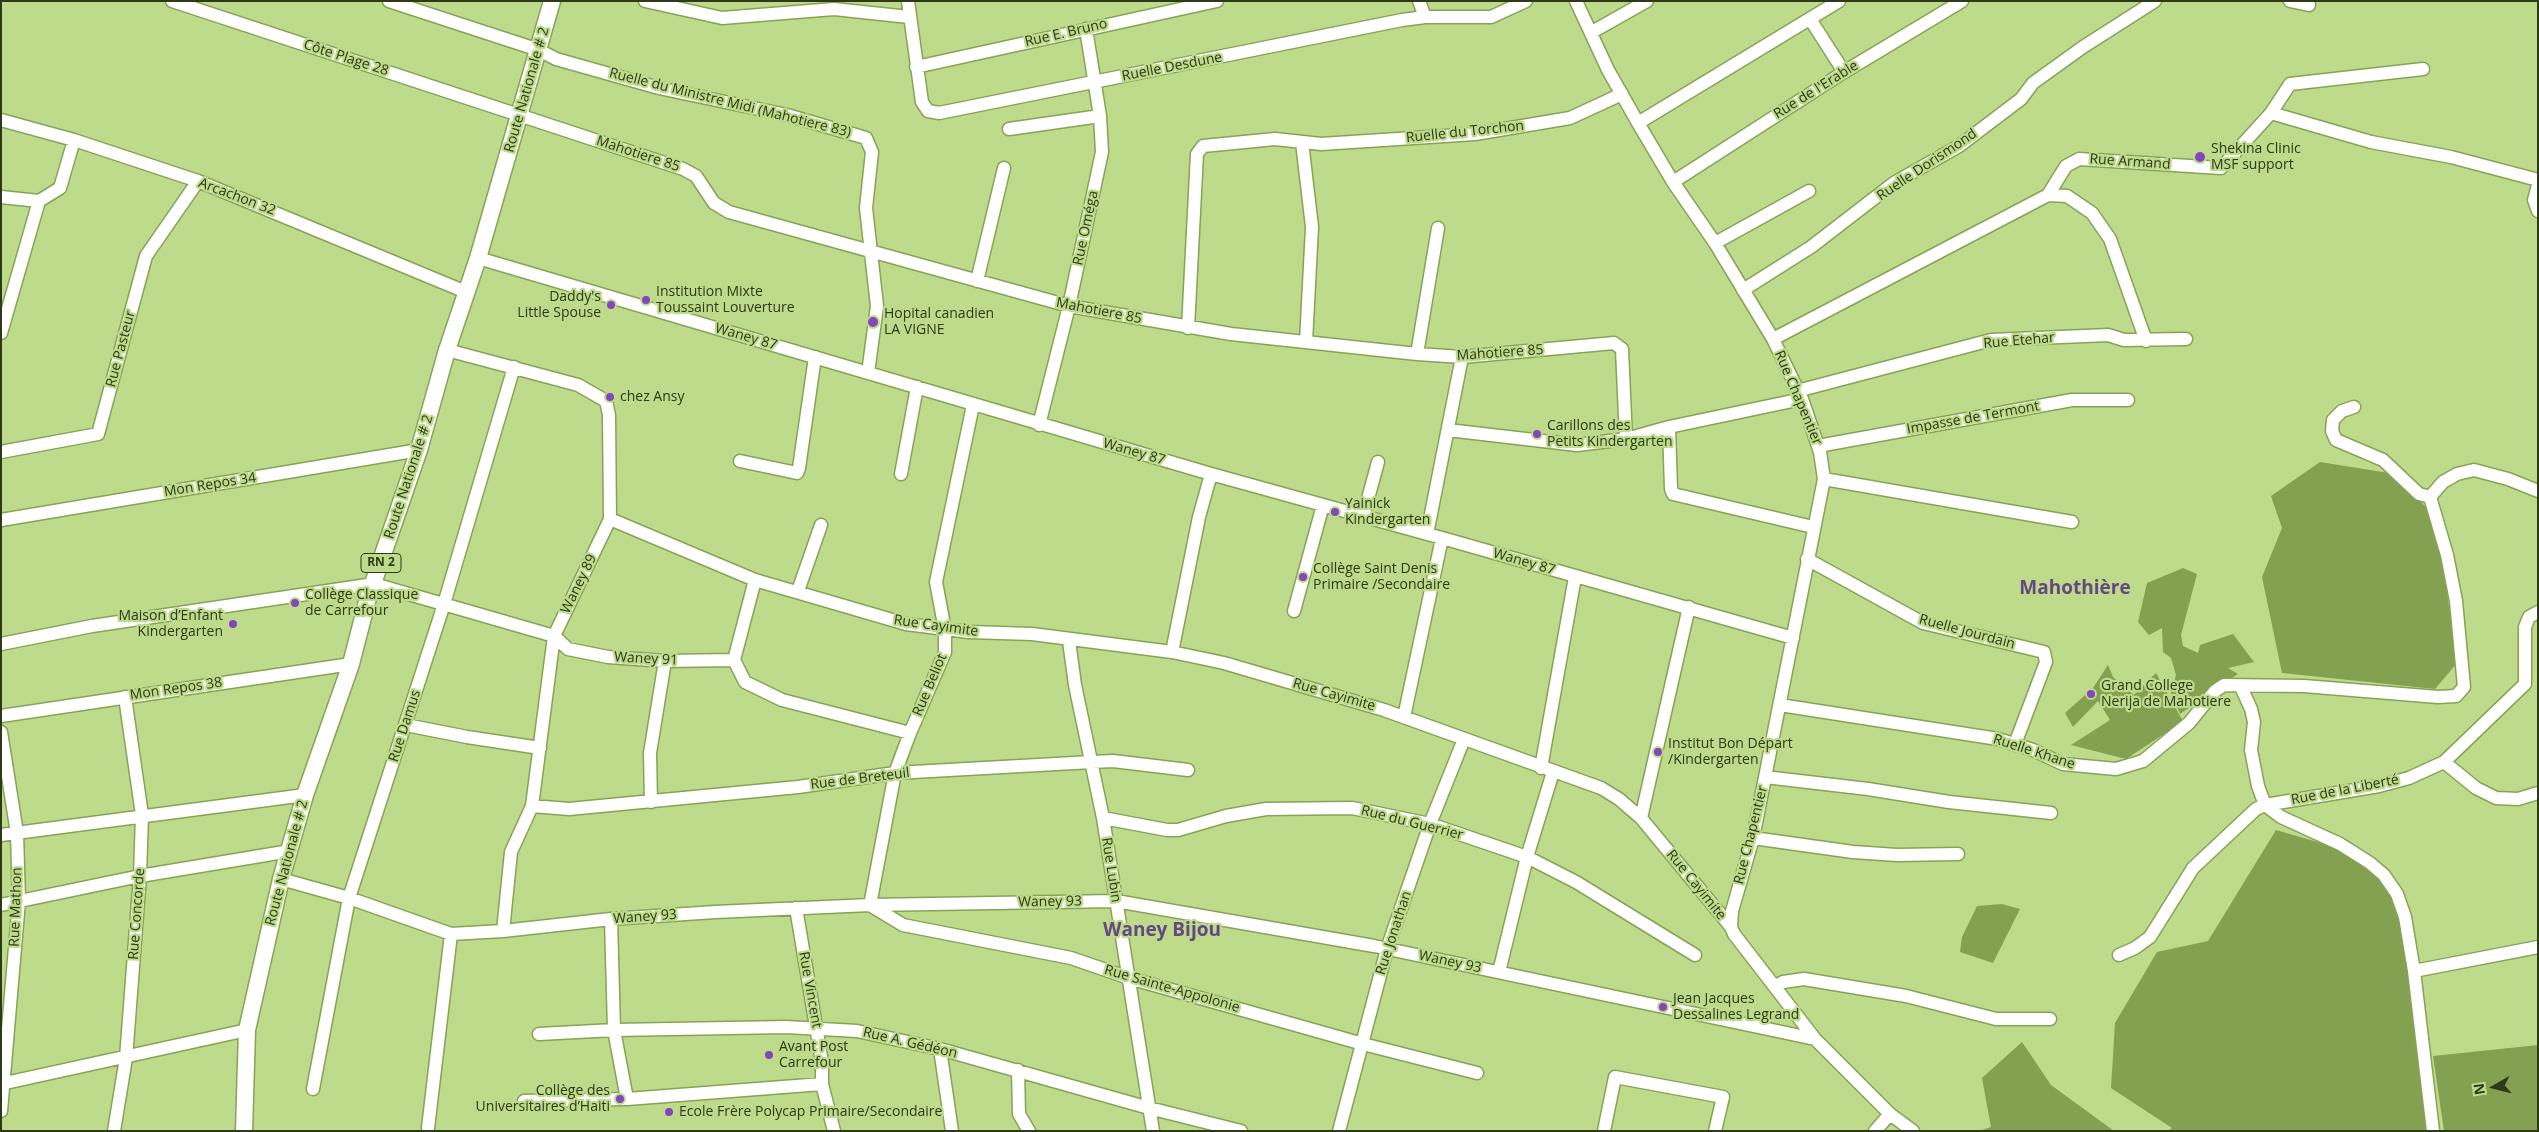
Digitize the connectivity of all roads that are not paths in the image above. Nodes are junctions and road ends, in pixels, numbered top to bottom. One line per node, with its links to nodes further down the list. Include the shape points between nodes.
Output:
1 (172, 1): 28 (street, Côte Plage 28)
2 (389, 1): 21 (street)
3 (552, 1): 21 (main road, Route Nationale # 2 / RN 2)
4 (645, 1): 16 (street, via 722,18 834,9)
5 (908, 1): 16 (street, Ruelle Desdune)
6 (1217, 1): 19 (street, Rue E. Bruno)
7 (1419, 1): 17 (street)
8 (1526, 1): 17 (street, Ruelle Desdune, via 1491,17)
9 (1576, 1): 20 (street, Rue Chapentier)
10 (1647, 1): 20 (street)
11 (1839, 1): 18 (street)
12 (1962, 1): 24 (street, Rue de l'Erable)
13 (2155, 1): 50 (street, Ruelle Dorismond, via 2033,83 2021,99 1959,146 1894,183 1811,247)
14 (2290, 1): 15 (street)
15 (2309, 5)
16 (909, 17): 22 (street, Ruelle Desdune)
17 (1425, 17): 25 (street, Ruelle Desdune)
18 (1810, 19): 24 (street); 31 (street)
19 (1086, 29): 22 (street, Rue E. Bruno); 25 (street, Rue Oméga)
20 (1592, 32): 26 (street, Rue Chapentier)
21 (539, 50): 28 (main road, Route Nationale # 2 / RN 2); 47 (street, Ruelle du Ministre Midi (Mahotiere 83), via 556,59 659,88 787,115 866,138 873,162 866,195)
22 (916, 67): 25 (street, Ruelle Desdune, via 922,102 933,113)
23 (2423, 69): 27 (street, via 2290,84)
24 (1844, 72): 38 (street, Rue de l'Erable)
25 (1094, 82): 29 (street, Rue Oméga)
26 (1622, 94): 31 (street, Rue Chapentier); 34 (street, Ruelle du Torchon, via 1570,118 1475,134 1321,144)
27 (2271, 113): 36 (street, via 2371,142); 41 (street, Rue Armand, via 2221,168 2079,159 2066,166)
28 (520, 115): 47 (street, Mahotiere 85, via 691,172 714,203 729,212); 48 (main road, Route Nationale # 2 / RN 2)
29 (1100, 116): 32 (street); 52 (street, Rue Oméga, via 1102,152)
30 (1, 120): 33 (street, Arcachon 32)
31 (1638, 123): 38 (street, Rue Chapentier)
32 (1008, 129)
33 (74, 140): 37 (street, Arcachon 32); 43 (street, via 60,188)
34 (1302, 142): 53 (street, Ruelle du Torchon, via 1275,139 1199,149); 58 (street, via 1312,228)
35 (1004, 168): 49 (street)
36 (2538, 180)
37 (198, 181): 51 (street, Arcachon 32); 76 (street, Rue Pasteur, via 146,256 98,434)
38 (1673, 182): 46 (street, Rue Chapentier)
39 (2538, 185): 44 (street, via 2534,200)
40 (1809, 191): 46 (street)
41 (2048, 195): 55 (street); 57 (street, via 2067,196 2092,213 2110,239)
42 (1, 196): 43 (street)
43 (39, 201): 54 (street)
44 (2538, 211)
45 (1438, 228): 60 (street)
46 (1715, 243): 50 (street, Rue Chapentier)
47 (872, 250): 49 (street, Mahotiere 85); 64 (street, Ruelle du Ministre Midi (Mahotiere 83), via 877,306)
48 (478, 258): 51 (main road, Route Nationale # 2 / RN 2); 61 (street, Waney 87)
49 (977, 281): 52 (street, Mahotiere 85)
50 (1743, 290): 55 (street, Rue Chapentier)
51 (466, 292): 59 (main road, Route Nationale # 2 / RN 2)
52 (1069, 306): 53 (street, Mahotiere 85); 70 (street, Rue Oméga)
53 (1188, 328): 58 (street, Mahotiere 85)
54 (1, 333)
55 (1773, 339): 66 (street, Rue Chapentier)
56 (2186, 339): 57 (street, Rue Etehar)
57 (2146, 341): 66 (street, Rue Etehar, via 2108,335 1991,340)
58 (1306, 342): 60 (street, Mahotiere 85)
59 (447, 350): 63 (street, Waney 89); 75 (main road, Route Nationale # 2 / RN 2)
60 (1417, 354): 62 (street, Mahotiere 85)
61 (815, 357): 64 (street, Waney 87); 77 (street, via 797,472)
62 (1462, 357): 72 (street); 73 (street, Mahotiere 85, via 1614,343 1622,349)
63 (514, 367): 86 (street, Waney 89, via 578,385 606,401 609,415); 98 (street, Rue Damus)
64 (868, 373): 65 (street, Waney 87)
65 (917, 387): 68 (street, Waney 87); 79 (street)
66 (1799, 395): 71 (street, Rue Etehar); 74 (street, Rue Chapentier)
67 (2128, 400): 74 (street, Impasse de Termont, via 2072,400)
68 (973, 405): 70 (street, Waney 87); 102 (street, Rue Beliot, via 936,582)
69 (2354, 407): 83 (street, via 2342,411 2333,420 2332,431 2336,440 2383,460 2419,494)
70 (1039, 425): 80 (street, Waney 87)
71 (1669, 426): 73 (street, Rue Etehar); 90 (street, via 1673,494)
72 (1448, 430): 73 (street, Rue Etehar, via 1578,445); 91 (street)
73 (1626, 439)
74 (1818, 446): 81 (street, Rue Chapentier)
75 (418, 450): 87 (street, Mon Repos 34); 96 (main road, Route Nationale # 2 / RN 2)
76 (1, 452)
77 (740, 460)
78 (1378, 462): 85 (street)
79 (900, 474)
80 (1210, 474): 84 (street, Waney 87); 107 (street)
81 (1824, 480): 88 (street); 90 (street, Rue Chapentier)
82 (2538, 491): 83 (street, via 2474,470 2443,482)
83 (2430, 497): 111 (street, Ruelle Khane, via 2456,601 2464,687 2456,696 2268,684)
84 (1323, 505): 85 (street, Waney 87); 100 (street)
85 (1363, 517): 91 (street, Waney 87)
86 (610, 518): 95 (street, Rue Cayimite); 103 (street, Waney 89)
87 (1, 520)
88 (2072, 522)
89 (821, 525): 97 (street)
90 (1813, 527): 93 (street, Rue Chapentier)
91 (1427, 534): 92 (street, Waney 87)
92 (1442, 538): 94 (street, Waney 87); 115 (street)
93 (1807, 559): 104 (street, Rue Chapentier); 120 (street, Ruelle Jourdain, via 1923,623 2044,652 2046,662)
94 (1575, 576): 99 (street, Waney 87); 124 (street)
95 (755, 580): 97 (street, Rue Cayimite); 108 (street)
96 (374, 584): 98 (street, Waney 91); 106 (street, via 92,626); 110 (main road, Route Nationale # 2 / RN 2)
97 (798, 591): 102 (street, Rue Cayimite, via 906,624)
98 (444, 604): 103 (street, Waney 91); 116 (street, Rue Damus)
99 (1689, 607): 104 (street, Waney 87); 137 (street)
100 (1294, 611)
101 (2538, 612): 123 (street, Rue de la Liberté, via 2529,617 2525,627 2525,684)
102 (946, 630): 105 (street, Rue Cayimite, via 1032,634); 118 (street, Rue Beliot, via 945,652)
103 (554, 636): 109 (street, Waney 91, via 568,649 608,657); 121 (street, Waney 89)
104 (1793, 638): 113 (street, Rue Chapentier)
105 (1068, 641): 107 (street, Rue Cayimite); 122 (street, Rue Lubin)
106 (1, 644)
107 (1172, 652): 115 (street, Rue Cayimite, via 1234,666)
108 (734, 660): 109 (street, Waney 91); 118 (street, via 745,682 782,700)
109 (665, 661): 131 (street, via 650,753)
110 (351, 664): 112 (street, Mon Repos 38); 130 (main road, Route Nationale # 2 / RN 2)
111 (2241, 687): 120 (street, Ruelle Khane, via 2224,685 2215,691 2189,723 2143,761 2130,766 2116,769 2064,764); 132 (street, via 2254,722 2251,750)
112 (125, 697): 114 (street, Mon Repos 38); 135 (street, Rue Concorde)
113 (1780, 705): 120 (street, Ruelle Khane, via 1900,722); 128 (street, Rue Chapentier)
114 (1, 716)
115 (1404, 717): 119 (street, Rue Cayimite)
116 (406, 725): 121 (street); 147 (street, Rue Damus)
117 (1, 732): 139 (street, Rue Mathon)
118 (910, 733): 127 (street, Rue Beliot)
119 (1464, 739): 124 (street, Rue Cayimite); 138 (street, Rue Jonathan)
120 (2015, 744)
121 (540, 748): 133 (street, Waney 89)
122 (1092, 762): 125 (street, Rue de Breteuil, via 1113,761); 127 (street, Rue de Breteuil); 136 (street, Rue Lubin)
123 (2444, 762): 129 (street, via 2476,788 2496,798 2518,799); 132 (street, Rue de la Liberté, via 2409,778 2379,786)
124 (1541, 768): 126 (street, Rue Cayimite)
125 (1188, 770)
126 (1553, 772): 137 (street, Rue Cayimite, via 1601,788); 144 (street)
127 (896, 773): 131 (street, Rue de Breteuil); 151 (street, Rue Beliot)
128 (1765, 777): 134 (street); 141 (street, Rue Chapentier)
129 (2538, 793)
130 (306, 795): 135 (street); 142 (main road, Route Nationale # 2 / RN 2)
131 (651, 802): 133 (street, Rue de Breteuil, via 569,808)
132 (2265, 805): 160 (street, Rue de la Liberté, via 2250,813 2197,864 2150,937); 161 (street, via 2281,817 2340,844 2384,875 2397,894 2405,917)
133 (532, 806): 155 (street, Waney 89, via 511,852)
134 (2051, 813)
135 (142, 815): 139 (street); 145 (street, Rue Concorde)
136 (1103, 818): 138 (street, Rue du Guerrier, via 1178,830 1266,808 1352,808); 149 (street, Rue Lubin)
137 (1641, 818): 154 (street, Rue Cayimite)
138 (1430, 824): 144 (street, Rue du Guerrier); 158 (street, Rue Jonathan)
139 (17, 833): 140 (street); 148 (street, Rue Mathon)
140 (1, 835)
141 (1753, 838): 143 (street, via 1853,852); 154 (street, Rue Chapentier, via 1732,911)
142 (290, 851): 145 (street); 146 (main road, Route Nationale # 2 / RN 2)
143 (1958, 854)
144 (1527, 857): 159 (street, Rue du Guerrier, via 1576,882); 162 (street)
145 (140, 876): 148 (street); 173 (street, Rue Concorde)
146 (282, 879): 147 (street, Waney 93); 167 (main road, Route Nationale # 2 / RN 2)
147 (349, 898): 156 (street, Waney 93); 178 (street, Rue Damus)
148 (19, 901): 150 (street); 176 (street, Rue Mathon)
149 (1116, 901): 151 (street, Waney 93); 158 (street, Waney 93); 163 (street, Rue Lubin)
150 (1, 904)
151 (870, 905): 152 (street, Waney 93); 163 (street, Rue Sainte-Appolonie, via 903,926 1070,958)
152 (796, 908): 153 (street, Waney 93); 166 (street, Rue Vincent)
153 (611, 919): 155 (street, Waney 93); 168 (street)
154 (1731, 927): 164 (street, Rue Cayimite)
155 (504, 931): 156 (street, Waney 93)
156 (451, 934): 184 (street)
157 (2538, 947): 161 (street)
158 (1387, 949): 162 (street, Waney 93); 171 (street, Rue Jonathan)
159 (1695, 955)
160 (2119, 955)
161 (2414, 971): 197 (street)
162 (1499, 972): 170 (street, Waney 93)
163 (1129, 978): 171 (street, Rue Sainte-Appolonie); 181 (street, Rue Lubin)
164 (1775, 986): 165 (street, via 1804,979 1906,996 1996,1019); 170 (street, Rue Cayimite)
165 (2050, 1020)
166 (817, 1027): 168 (street, Rue A. Gédéon); 172 (street, Rue A. Gédéon, via 857,1031); 177 (street, Rue Vincent)
167 (247, 1030): 173 (street); 186 (main road, Route Nationale # 2 / RN 2)
168 (614, 1030): 169 (street, Rue A. Gédéon); 179 (street)
169 (538, 1034)
170 (1815, 1038): 183 (street, Rue Cayimite)
171 (1363, 1044): 175 (street, Rue Sainte-Appolonie); 192 (street, Rue Jonathan)
172 (940, 1049): 174 (street, Rue A. Gédéon); 188 (street)
173 (126, 1058): 176 (street); 185 (street, Rue Concorde)
174 (1018, 1070): 181 (street, Rue A. Gédéon); 189 (street, via 1019,1114)
175 (1476, 1074)
176 (3, 1084): 182 (street, Rue Mathon)
177 (822, 1084): 179 (street); 187 (street, Rue Vincent)
178 (313, 1089)
179 (627, 1099): 180 (street)
180 (524, 1101)
181 (1150, 1108): 190 (street, Rue Lubin); 191 (street, Rue A. Gédéon)
182 (1, 1111)
183 (1890, 1114): 195 (street); 196 (street, Rue Cayimite)
184 (428, 1128)
185 (114, 1131)
186 (244, 1131)
187 (834, 1131)
188 (952, 1131)
189 (1029, 1131)
190 (1153, 1131)
191 (1241, 1131)
192 (1339, 1131)
193 (1604, 1131): 194 (street, via 1615,1077 1722,1098)
194 (1714, 1131)
195 (1875, 1131)
196 (1913, 1131)
197 (2434, 1131)

